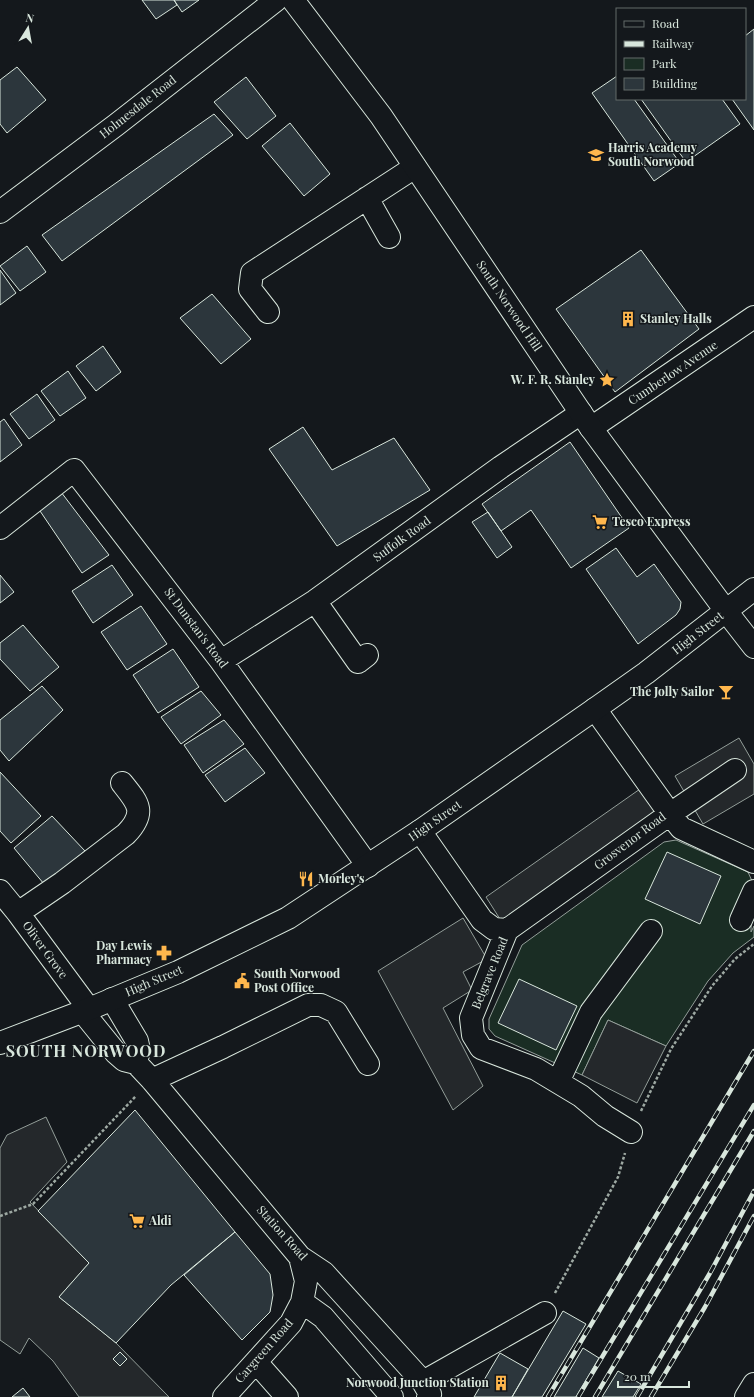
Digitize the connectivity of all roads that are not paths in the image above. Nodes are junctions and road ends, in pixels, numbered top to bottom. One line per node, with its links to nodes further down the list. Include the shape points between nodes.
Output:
1 (276, 0): 5 (street, Holmesdale Road)
2 (293, 0): 3 (street, South Norwood Hill, via 381,116)
3 (415, 167): 4 (street); 9 (street, South Norwood Hill)
4 (367, 198): 6 (street); 7 (street, via 252,273 250,289)
5 (0, 212)
6 (389, 237)
7 (268, 312)
8 (754, 318): 9 (street, Cumberlow Avenue)
9 (586, 421): 12 (street, Suffolk Road, via 495,472); 13 (street, South Norwood Hill)
10 (0, 528): 16 (street, St Dunstan's Road, via 74,470)
11 (754, 590): 13 (street, High Street)
12 (315, 601): 15 (street, via 358,662); 16 (street, Suffolk Road)
13 (726, 611): 14 (street, South Norwood Hill); 17 (street, High Street)
14 (754, 647)
15 (367, 655)
16 (221, 661): 23 (street, St Dunstan's Road)
17 (595, 709): 20 (street, Grosvenor Road); 21 (street, High Street)
18 (735, 770): 20 (street)
19 (122, 783): 26 (street, via 137,802 138,817 133,826 62,883)
20 (670, 814): 22 (street, via 681,828); 28 (street, Grosvenor Road)
21 (420, 831): 23 (street, High Street); 28 (street, Belgrave Road, via 482,920 494,929)
22 (754, 862)
23 (368, 866): 30 (street, High Street, via 288,918 178,972)
24 (0, 891): 26 (street, Oliver Grove)
25 (754, 891): 27 (street)
26 (18, 913): 31 (street, Oliver Grove)
27 (741, 920)
28 (507, 930): 36 (street, Belgrave Road, via 471,1018 473,1035 481,1048 536,1069)
29 (651, 931): 36 (street, via 591,1012)
30 (112, 999): 31 (street, High Street); 33 (street, via 137,1041 139,1050)
31 (86, 1010): 32 (street, High Street); 33 (street, Station Road, via 116,1053 124,1060)
32 (0, 1043)
33 (136, 1063): 35 (street, Station Road)
34 (368, 1064): 35 (street, via 336,1012 321,1005 308,1004)
35 (152, 1080): 38 (street, Station Road)
36 (558, 1082): 37 (street, Belgrave Road)
37 (631, 1132)
38 (300, 1257): 39 (street, Cargreen Road, via 306,1281); 43 (street, Station Road, via 324,1273)
39 (302, 1302): 41 (street, Cargreen Road, via 291,1323); 46 (street, via 324,1317)
40 (545, 1313): 43 (street)
41 (256, 1362): 44 (street, Cargreen Road); 45 (street)
42 (754, 1384): 47 (street)
43 (426, 1389)
44 (224, 1397)
45 (287, 1397)
46 (392, 1397)
47 (746, 1397)

